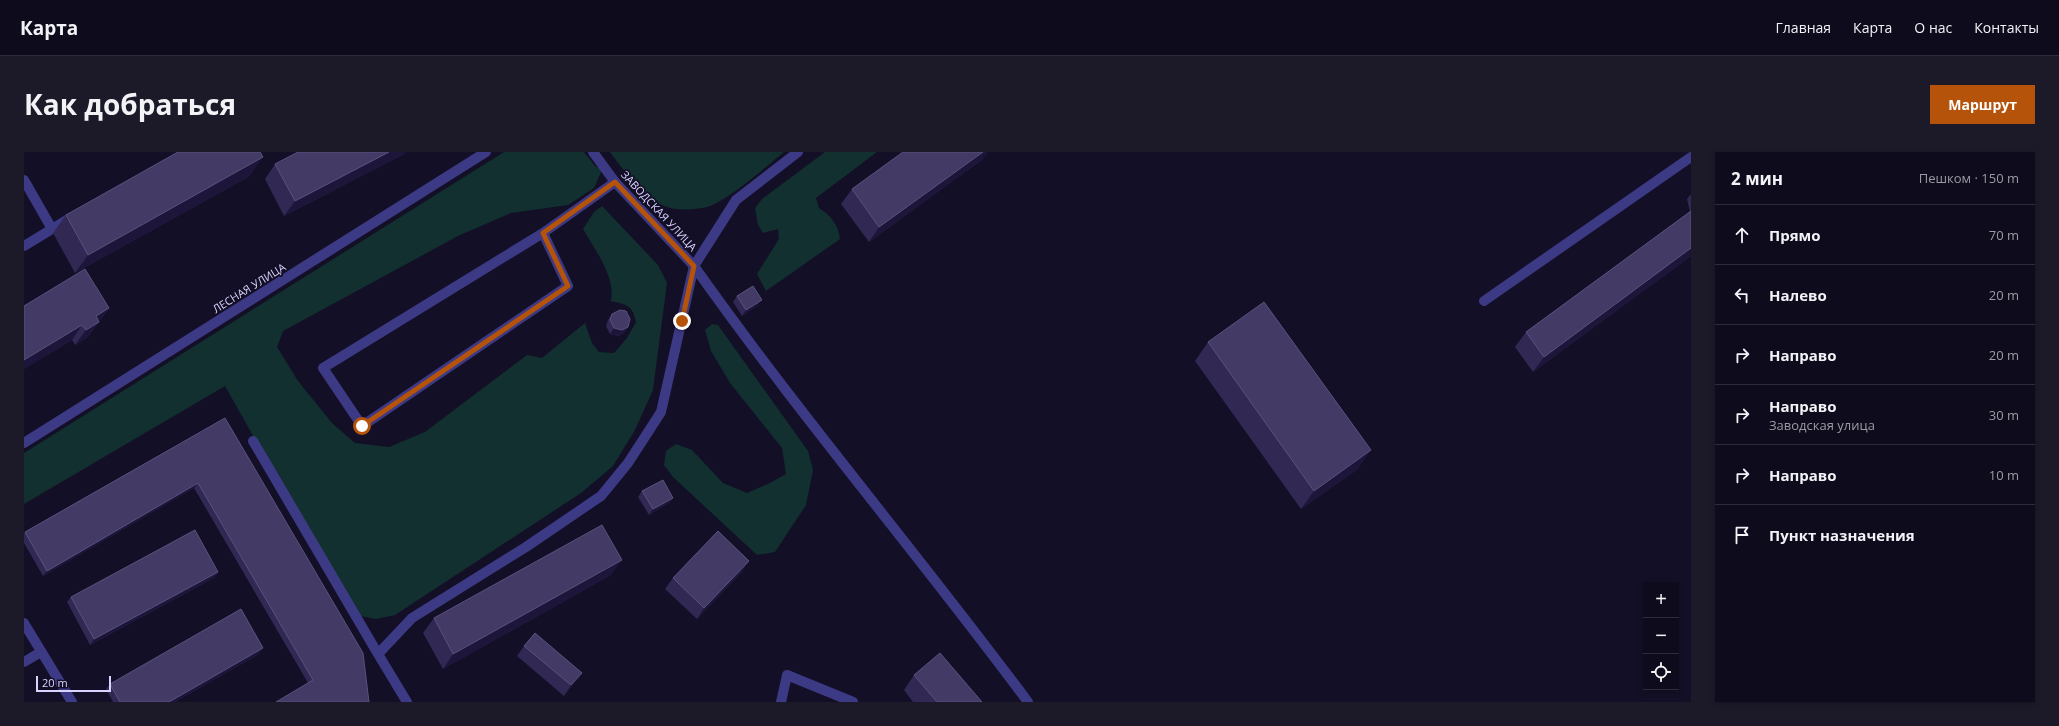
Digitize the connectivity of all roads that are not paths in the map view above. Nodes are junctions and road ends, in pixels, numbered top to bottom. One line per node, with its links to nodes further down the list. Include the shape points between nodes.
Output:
1 (486, 152): 14 (street, ЛЕСНАЯ УЛИЦА)
2 (594, 152): 6 (street, ЗАВОДСКАЯ УЛИЦА)
3 (798, 152): 11 (street, via 736,200)
4 (1691, 157): 12 (street)
5 (24, 180): 8 (street)
6 (615, 182): 9 (street); 11 (street, ЗАВОДСКАЯ УЛИЦА)
7 (79, 213): 8 (street)
8 (52, 229): 10 (street)
9 (543, 233): 9 (street, via 323,368 362,426 568,286)
10 (24, 246)
11 (694, 266): 17 (street, via 661,412 628,463 601,496 526,547 412,618); 23 (street, ЗАВОДСКАЯ УЛИЦА, via 790,394 972,625)
12 (1484, 301)
13 (253, 441): 17 (street)
14 (24, 442)
15 (24, 623): 16 (street)
16 (41, 652): 18 (street); 19 (street)
17 (378, 654): 20 (street)
18 (24, 662)
19 (72, 702)
20 (407, 702)
21 (781, 702): 22 (street, via 786,675)
22 (853, 702)
23 (1028, 702)

